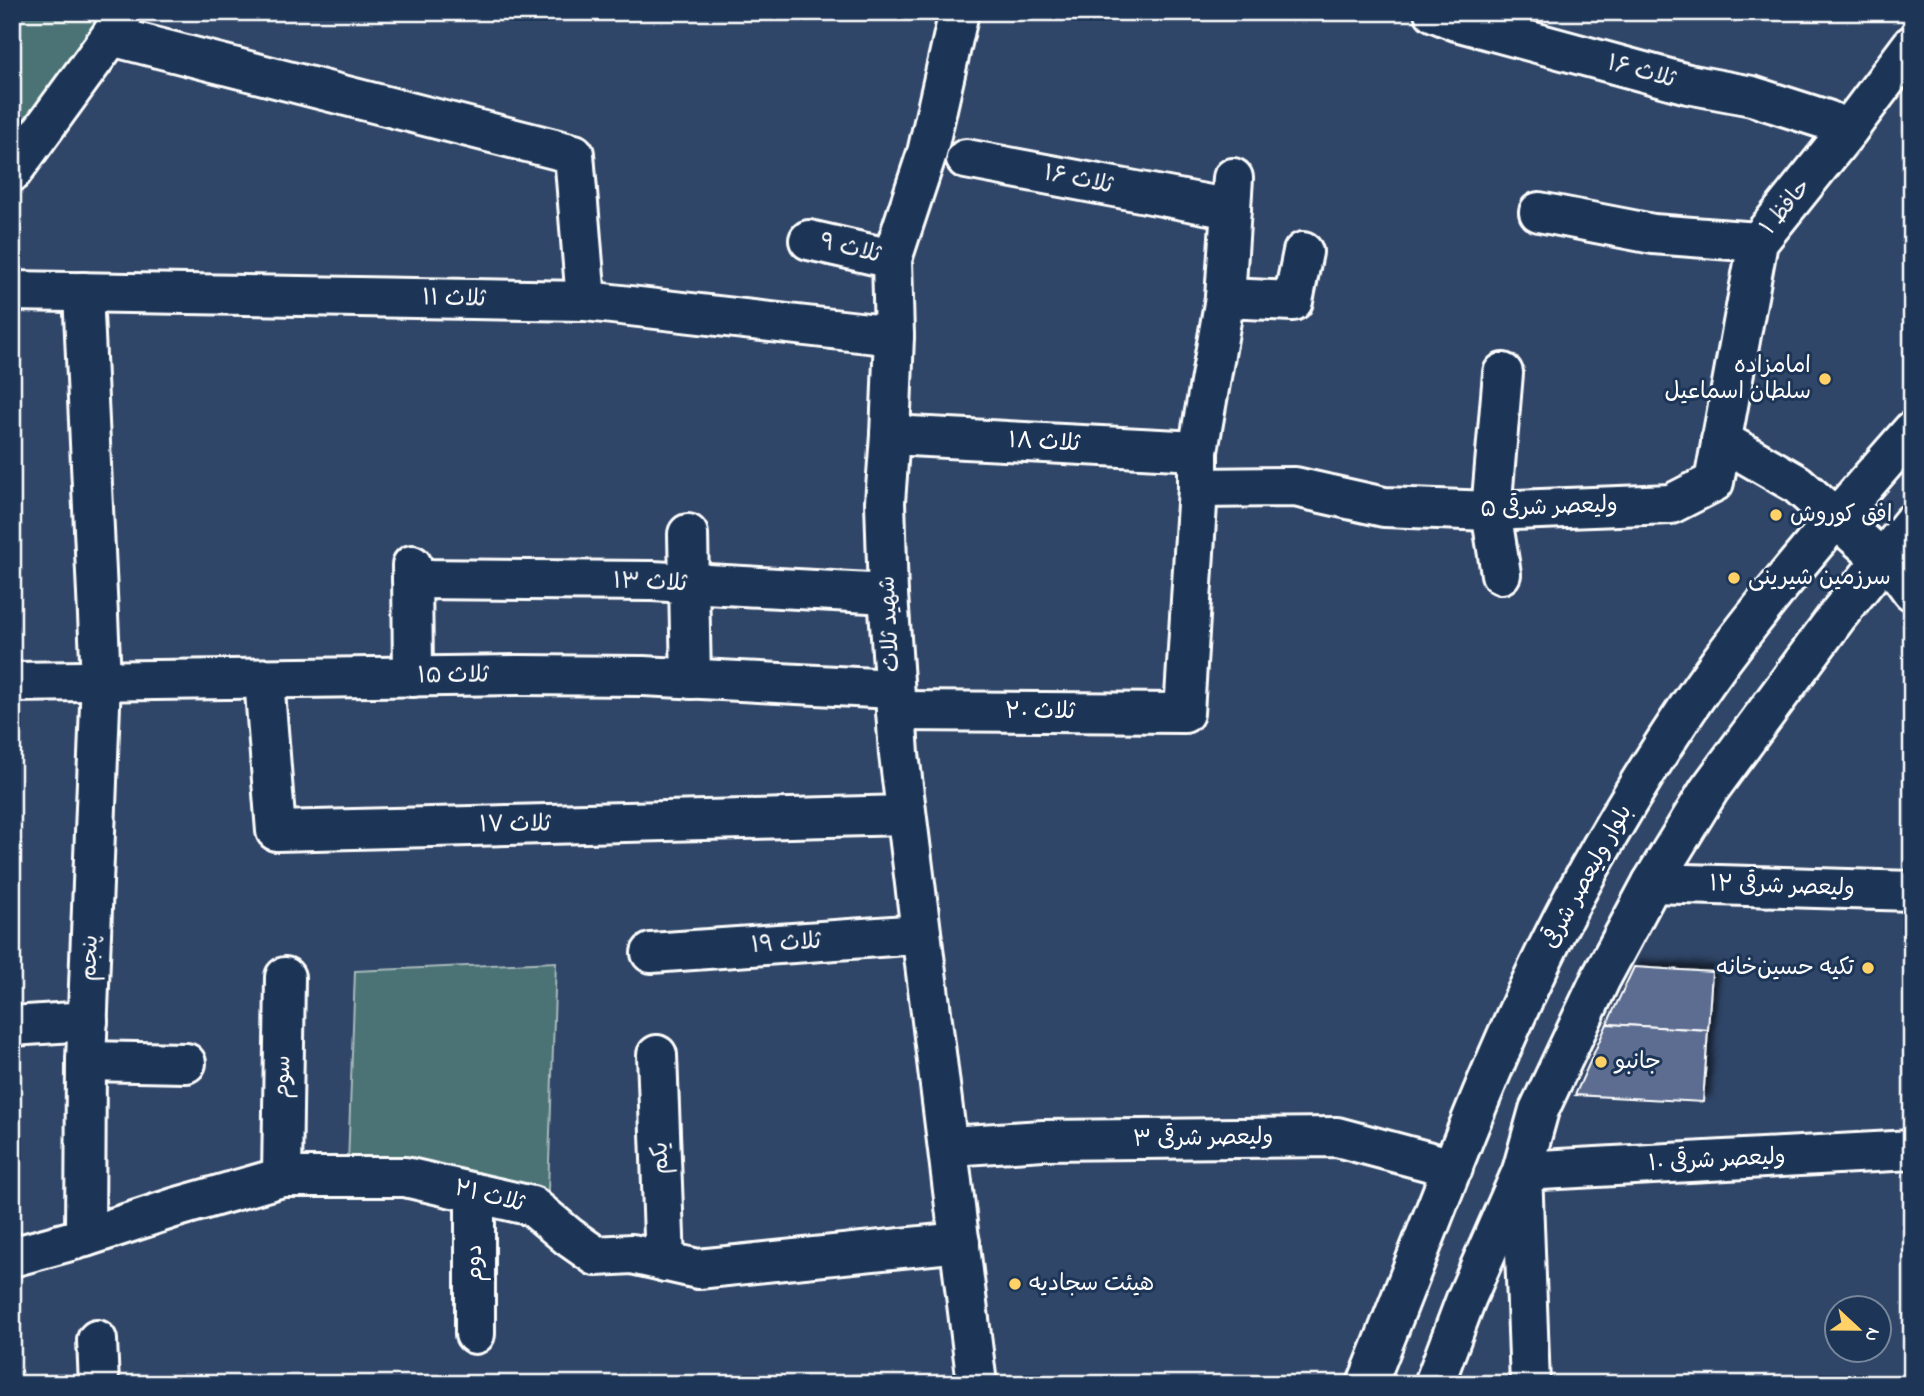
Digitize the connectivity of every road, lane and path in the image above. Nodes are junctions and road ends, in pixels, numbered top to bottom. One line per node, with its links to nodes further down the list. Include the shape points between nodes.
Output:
1 (959, 12): 12 (street, شهید ثلاث, via 927,153)
2 (1434, 12): 5 (street, ثلاث ۱۶, via 1688,84 1752,96)
3 (117, 24): 7 (street); 16 (street, via 575,155)
4 (1912, 45): 5 (street, حافظ ۱)
5 (1848, 130): 10 (street, حافظ ۱)
6 (966, 159): 15 (street, ثلاث ۱۶, via 1232,193)
7 (12, 172)
8 (1539, 212): 10 (street, via 1653,234)
9 (809, 240): 12 (street, ثلاث ۹)
10 (1758, 242): 21 (street, حافظ ۱)
11 (1303, 252): 15 (street, via 1293,302)
12 (892, 259): 17 (street, شهید ثلاث)
13 (12, 291): 14 (street, ثلاث ۱۱)
14 (83, 292): 16 (street, ثلاث ۱۱); 36 (street, پنجم)
15 (1225, 298): 22 (street)
16 (586, 301): 17 (street, ثلاث ۱۱)
17 (894, 336): 20 (street, شهید ثلاث)
18 (1503, 373): 24 (street)
19 (1912, 431): 25 (street, بلوار ولیعصر شرقی)
20 (890, 435): 22 (street, ثلاث ۱۸); 32 (street, شهید ثلاث, via 885,502)
21 (1721, 440): 24 (street, ولیعصر شرقی ۵, via 1714,482 1671,504); 25 (street, via 1797,484)
22 (1198, 451): 23 (street)
23 (1198, 488): 24 (street, ولیعصر شرقی ۵, via 1295,486 1384,507); 38 (street, ثلاث ۲۰, via 1184,713)
24 (1491, 511): 29 (street)
25 (1835, 519): 28 (street); 52 (street, بلوار ولیعصر شرقی, via 1720,662 1654,759 1595,859 1506,1040)
26 (1912, 523): 28 (street)
27 (688, 534): 30 (street)
28 (1881, 559): 31 (street); 40 (street, via 1709,790)
29 (1501, 574)
30 (689, 584): 32 (street, ثلاث ۱۳); 33 (street, ثلاث ۱۳, via 412,572); 35 (street)
31 (1912, 591)
32 (888, 594): 38 (street, شهید ثلاث)
33 (413, 677): 34 (street, ثلاث ۱۵); 35 (street, ثلاث ۱۵)
34 (264, 679): 36 (street, ثلاث ۱۵); 39 (street, ثلاث ۱۷, via 276,831)
35 (691, 679): 38 (street, ثلاث ۱۵)
36 (101, 680): 37 (street, ثلاث ۱۵); 45 (street, پنجم)
37 (12, 682)
38 (895, 700): 39 (street, شهید ثلاث)
39 (906, 815): 42 (street, شهید ثلاث)
40 (1652, 883): 41 (street, ولیعصر شرقی ۱۲); 53 (street, via 1539,1110)
41 (1912, 891)
42 (921, 934): 43 (street, ثلاث ۱۹); 50 (street, شهید ثلاث)
43 (651, 953)
44 (285, 977): 54 (street, سوم)
45 (88, 1021): 46 (street); 48 (street, پنجم)
46 (12, 1026)
47 (657, 1055): 59 (street, یکم)
48 (86, 1061): 49 (street); 56 (street, پنجم)
49 (186, 1063)
50 (949, 1146): 52 (street, ولیعصر شرقی ۳, via 1043,1140 1337,1137); 57 (street, شهید ثلاث)
51 (1912, 1150): 53 (street, ولیعصر شرقی ۱۰)
52 (1453, 1168): 64 (street, بلوار ولیعصر شرقی)
53 (1522, 1171): 65 (street); 66 (street)
54 (282, 1177): 55 (street, ثلاث ۲۱, via 405,1177); 56 (street, ثلاث ۲۱)
55 (475, 1193): 59 (street, ثلاث ۲۱, via 531,1206 596,1256 632,1254); 60 (street, دوم)
56 (85, 1237): 58 (street, ثلاث ۲۱)
57 (960, 1242): 59 (street, ثلاث ۲۱, via 698,1269); 63 (street, شهید ثلاث)
58 (12, 1257)
59 (665, 1262)
60 (475, 1334)
61 (97, 1340): 62 (street)
62 (99, 1384)
63 (977, 1384)
64 (1367, 1384)
65 (1434, 1384)
66 (1530, 1384)

